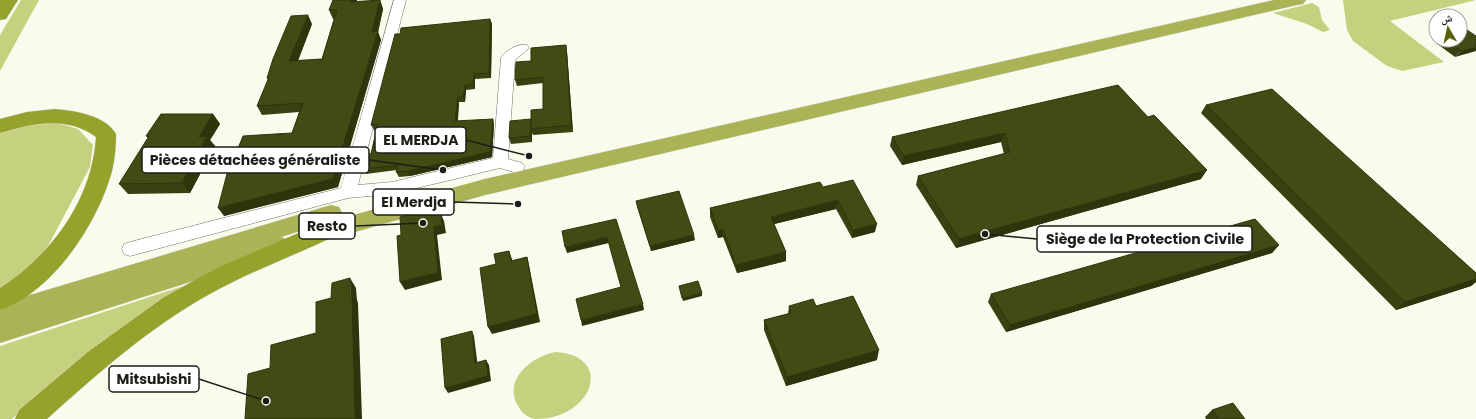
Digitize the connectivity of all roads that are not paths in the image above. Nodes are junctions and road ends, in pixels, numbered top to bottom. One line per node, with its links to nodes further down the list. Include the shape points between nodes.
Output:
1 (10, 0): 5 (highway)
2 (400, 0): 9 (street)
3 (1250, 0): 8 (highway)
4 (1297, 0): 10 (highway, via 506,182)
5 (0, 15)
6 (522, 48): 8 (street, via 508,58)
7 (0, 126): 12 (highway, via 34,117 72,116 97,126 106,134 107,148 98,185 59,252 21,287)
8 (509, 164): 9 (street, via 392,188); 13 (highway, via 341,210)
9 (348, 192): 11 (street)
10 (327, 230): 14 (highway); 15 (highway, via 226,274 177,302 95,360)
11 (130, 249)
12 (0, 300)
13 (0, 314)
14 (0, 332)
15 (28, 419)

